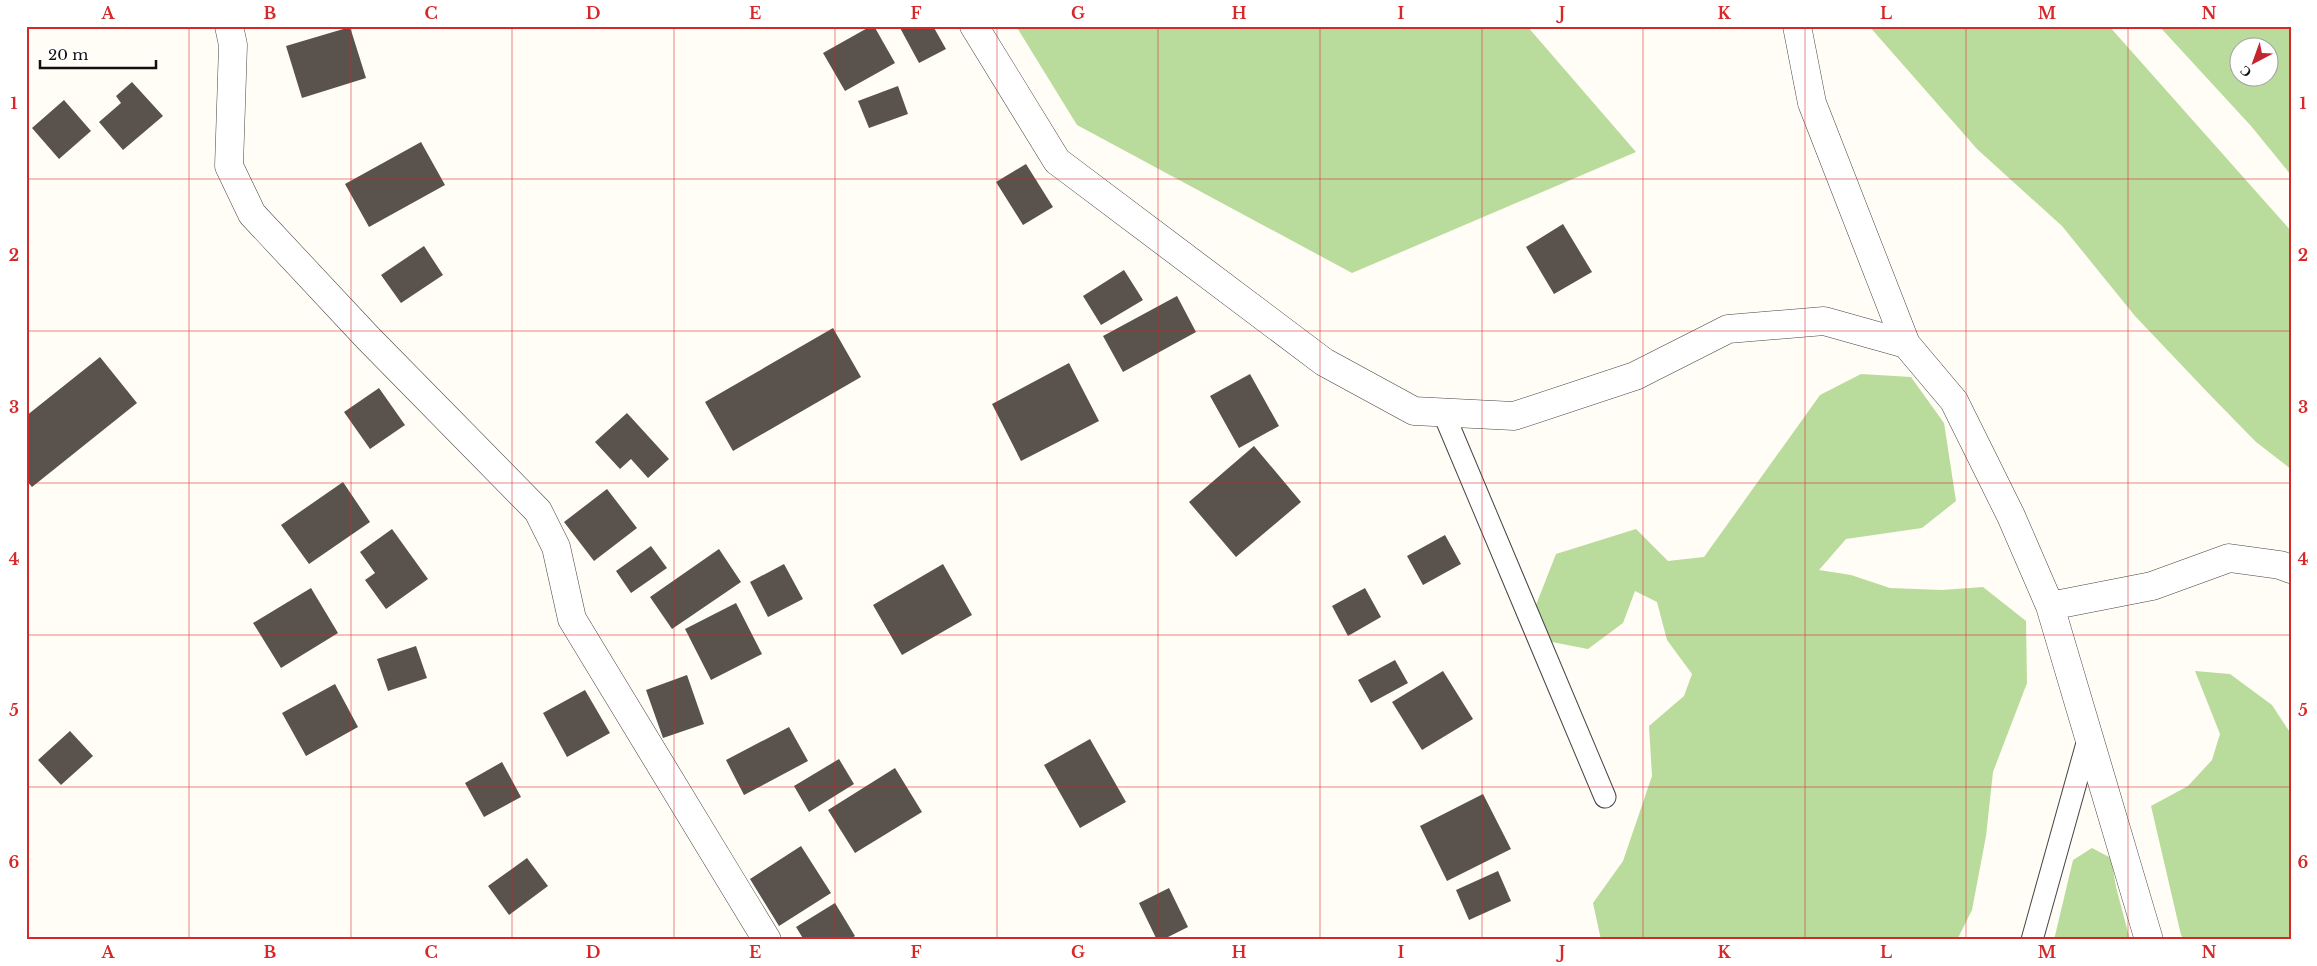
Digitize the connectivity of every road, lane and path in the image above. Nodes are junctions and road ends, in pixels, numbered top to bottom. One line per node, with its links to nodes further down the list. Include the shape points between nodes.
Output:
1 (230, 26): 10 (street, via 233,45 229,166 252,214 538,511 556,547 572,619)
2 (974, 26): 5 (street, via 1057,161 1324,362 1414,411)
3 (1797, 26): 4 (street, via 1812,103)
4 (1906, 344): 5 (street, via 1824,321 1728,329 1635,376 1514,416); 7 (street, via 1954,401 2011,516)
5 (1443, 412): 9 (lane)
6 (2291, 569): 7 (street, via 2280,564 2229,558 2152,586)
7 (2050, 606): 8 (street)
8 (2090, 735): 11 (lane); 12 (street)
9 (1605, 797)
10 (768, 940)
11 (2032, 940)
12 (2149, 940)

